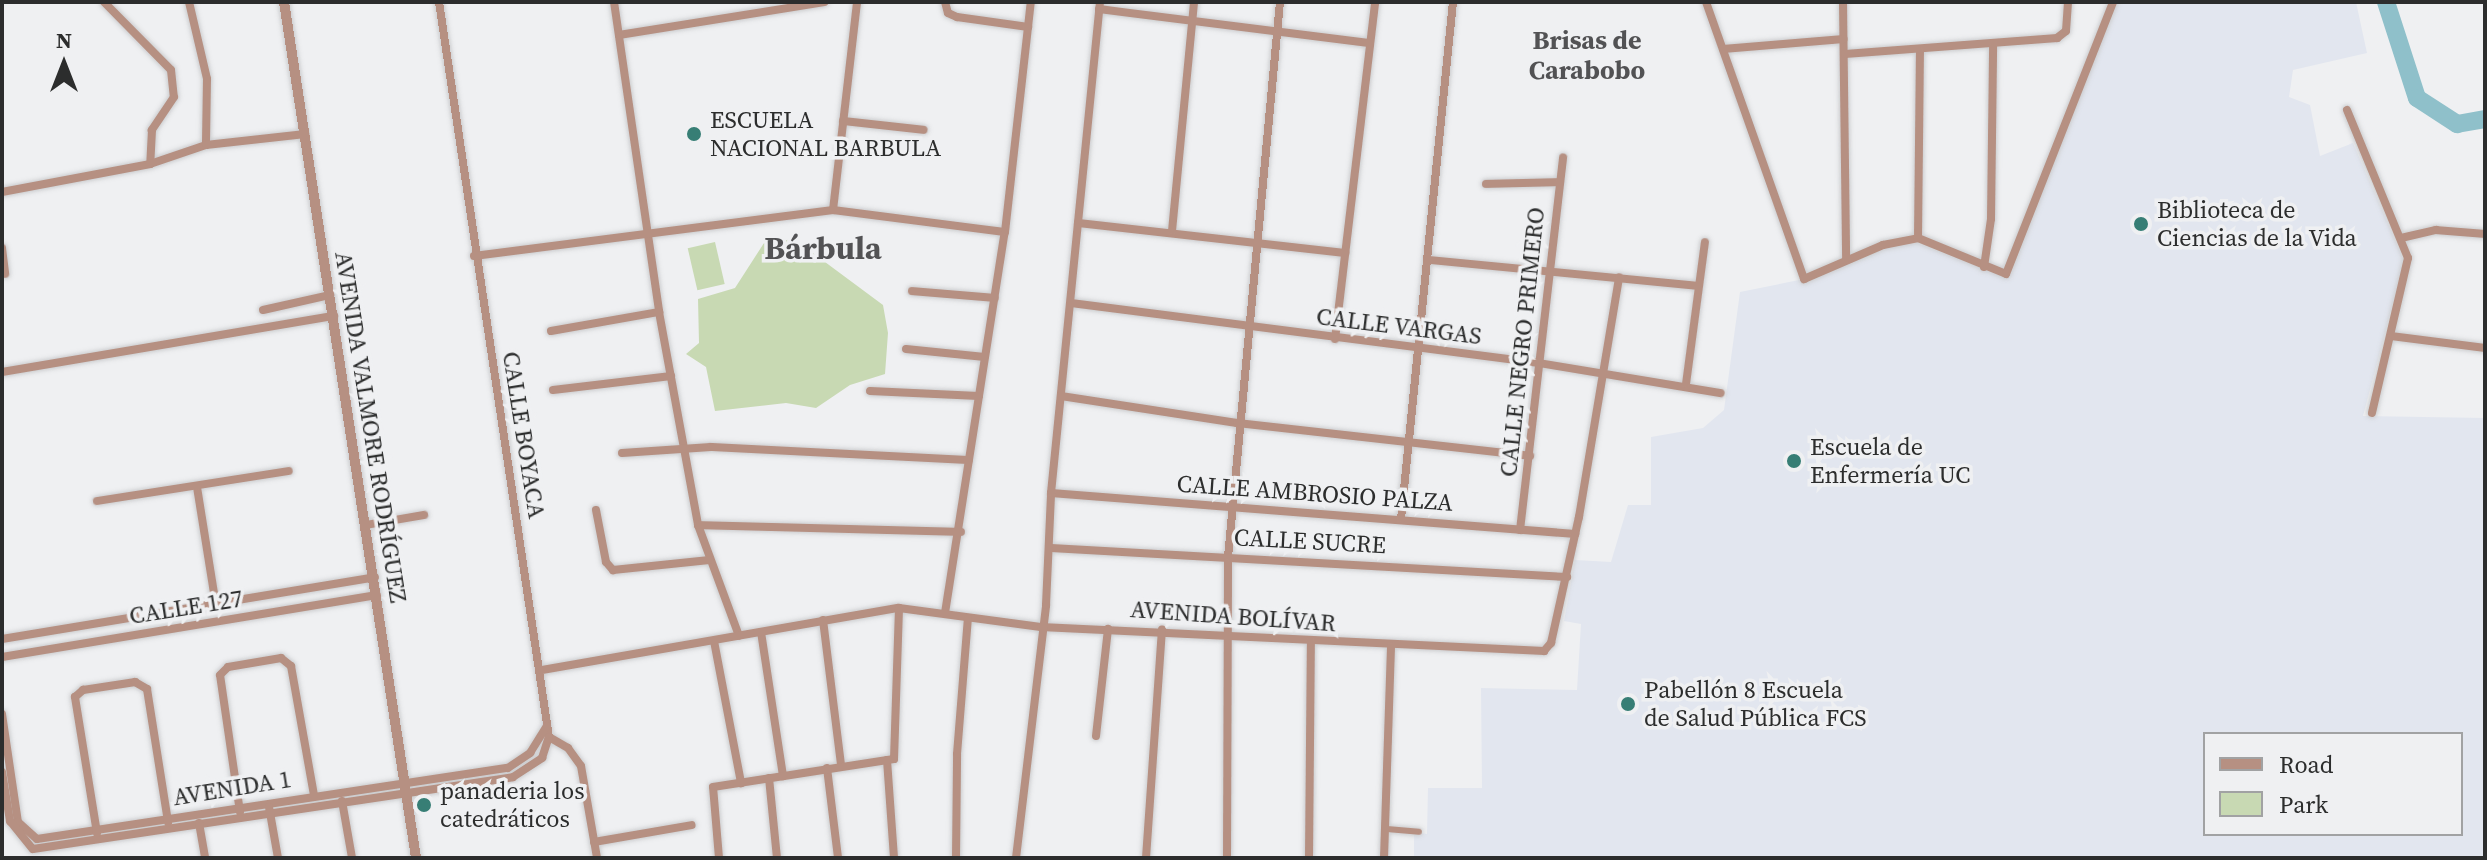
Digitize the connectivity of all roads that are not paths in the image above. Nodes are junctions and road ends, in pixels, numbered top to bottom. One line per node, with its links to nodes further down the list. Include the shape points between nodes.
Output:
1 (104, 2): 35 (street, via 171,70 174,97 152,130)
2 (189, 2): 33 (street, via 207,79)
3 (284, 2): 32 (street, AVENIDA VALMORE RODRÍGUEZ)
4 (439, 2): 51 (street, CALLE BOYACA)
5 (614, 2): 22 (street)
6 (824, 2): 22 (street)
7 (857, 2): 30 (street)
8 (945, 2): 20 (street, via 948,13 957,17)
9 (1031, 2): 20 (street)
10 (1194, 2): 19 (street)
11 (1280, 2): 21 (street)
12 (1375, 2): 24 (street)
13 (1453, 2): 52 (street)
14 (1706, 2): 26 (street)
15 (1843, 2): 23 (street)
16 (2068, 2): 25 (street, via 2064,36)
17 (2113, 2): 54 (street, via 2009,271 2004,275)
18 (1100, 6): 19 (street); 40 (street)
19 (1192, 22): 21 (street); 42 (street)
20 (1028, 27): 43 (street)
21 (1276, 30): 24 (street); 48 (street)
22 (619, 35): 41 (street)
23 (1844, 39): 26 (street); 28 (street)
24 (1369, 43): 50 (street)
25 (1993, 45): 27 (street); 54 (street, via 1991,219)
26 (1723, 49): 53 (street, via 1804,279)
27 (1920, 51): 28 (street); 45 (street)
28 (1845, 54): 53 (street)
29 (2347, 110): 46 (street)
30 (843, 121): 31 (street); 39 (street)
31 (924, 130)
32 (305, 134): 33 (street); 60 (street, AVENIDA VALMORE RODRÍGUEZ)
33 (206, 145): 35 (street)
34 (1563, 157): 36 (street, CALLE NEGRO PRIMERO)
35 (150, 164): 38 (street)
36 (1560, 182): 37 (street); 56 (street, CALLE NEGRO PRIMERO)
37 (1486, 184)
38 (2, 192)
39 (833, 210): 41 (street); 43 (street)
40 (1078, 223): 42 (street); 62 (street)
41 (649, 231): 51 (street); 64 (street)
42 (1172, 231): 48 (street)
43 (1005, 232): 61 (street)
44 (2485, 234): 46 (street, via 2436,230)
45 (1918, 238): 53 (street); 54 (street)
46 (2401, 238): 68 (street, via 2407,272)
47 (1705, 242): 58 (street)
48 (1260, 243): 50 (street); 66 (street)
49 (2, 248): 55 (street)
50 (1345, 253): 69 (street)
51 (474, 256): 126 (street, CALLE BOYACA)
52 (1430, 260): 56 (street); 72 (street)
53 (1846, 260)
54 (1984, 267)
55 (5, 274)
56 (1550, 274): 57 (street); 74 (street, CALLE NEGRO PRIMERO)
57 (1619, 277): 58 (street); 76 (street, AVENIDA BOLÍVAR)
58 (1698, 286): 78 (street)
59 (912, 291): 61 (street)
60 (330, 295): 63 (street); 65 (street, AVENIDA VALMORE RODRÍGUEZ)
61 (995, 298): 73 (street)
62 (1071, 303): 66 (street, CALLE VARGAS); 83 (street)
63 (263, 310)
64 (659, 312): 67 (street); 77 (street)
65 (334, 316): 75 (street); 99 (street, AVENIDA VALMORE RODRÍGUEZ)
66 (1248, 327): 69 (street, CALLE VARGAS); 85 (street)
67 (551, 331)
68 (2391, 336): 70 (street); 84 (street)
69 (1335, 339): 72 (street, CALLE VARGAS)
70 (2485, 348)
71 (906, 349): 73 (street)
72 (1420, 350): 74 (street, CALLE VARGAS); 86 (street)
73 (985, 357): 82 (street)
74 (1539, 363): 76 (street, CALLE VARGAS); 89 (street, CALLE NEGRO PRIMERO)
75 (2, 372)
76 (1602, 373): 78 (street, CALLE VARGAS); 103 (street, AVENIDA BOLÍVAR)
77 (671, 376): 79 (street); 87 (street)
78 (1686, 384): 81 (street, CALLE VARGAS)
79 (553, 390)
80 (870, 391): 82 (street)
81 (1721, 393)
82 (979, 396): 90 (street)
83 (1061, 396): 85 (street); 93 (street)
84 (2372, 413)
85 (1237, 423): 86 (street); 95 (street)
86 (1410, 440): 89 (street); 98 (street)
87 (685, 447): 88 (street); 90 (street); 100 (street)
88 (622, 453)
89 (1530, 456): 101 (street, CALLE NEGRO PRIMERO)
90 (969, 460): 102 (street)
91 (289, 471): 92 (street)
92 (197, 487): 94 (street); 110 (street)
93 (1051, 493): 95 (street, CALLE AMBROSIO PALZA); 104 (street)
94 (97, 501)
95 (1232, 506): 98 (street, CALLE AMBROSIO PALZA); 105 (street)
96 (596, 510): 106 (street, via 608,568)
97 (424, 515): 99 (street)
98 (1401, 519): 101 (street, CALLE AMBROSIO PALZA)
99 (366, 525): 107 (street, AVENIDA VALMORE RODRÍGUEZ)
100 (698, 525): 102 (street); 106 (street)
101 (1520, 530): 103 (street, CALLE AMBROSIO PALZA)
102 (961, 532): 112 (street)
103 (1575, 534): 108 (street, AVENIDA BOLÍVAR)
104 (1051, 548): 105 (street, CALLE SUCRE); 115 (street)
105 (1228, 557): 108 (street, CALLE SUCRE); 119 (street)
106 (709, 560): 120 (street)
107 (375, 577): 109 (street, AVENIDA VALMORE RODRÍGUEZ); 110 (street, CALLE 127)
108 (1567, 577): 124 (street, AVENIDA BOLÍVAR, via 1551,643 1544,651)
109 (377, 595): 125 (street, CALLE 127); 138 (street, AVENIDA VALMORE RODRÍGUEZ)
110 (216, 606): 121 (street, CALLE 127)
111 (899, 608): 112 (street, AVENIDA BOLÍVAR); 114 (street, AVENIDA BOLÍVAR); 131 (street, via 898,753)
112 (945, 613): 113 (street, AVENIDA BOLÍVAR)
113 (968, 618): 115 (street, AVENIDA BOLÍVAR); 159 (street, via 957,754)
114 (823, 620): 118 (street, AVENIDA BOLÍVAR); 132 (street)
115 (1041, 627): 116 (street, AVENIDA BOLÍVAR); 160 (street)
116 (1108, 629): 117 (street, AVENIDA BOLÍVAR); 129 (street)
117 (1162, 630): 119 (street, AVENIDA BOLÍVAR); 161 (street)
118 (761, 632): 120 (street, AVENIDA BOLÍVAR); 135 (street)
119 (1225, 635): 123 (street, AVENIDA BOLÍVAR); 162 (street, via 1230,649)
120 (739, 636): 122 (street, AVENIDA BOLÍVAR)
121 (2, 639)
122 (714, 641): 126 (street, AVENIDA BOLÍVAR); 137 (street)
123 (1311, 641): 124 (street, AVENIDA BOLÍVAR); 163 (street)
124 (1391, 646): 146 (street)
125 (2, 657)
126 (542, 670): 128 (street, CALLE BOYACA)
127 (2, 714): 148 (street, AVENIDA 1, via 18,822 25,831 37,839)
128 (548, 726): 130 (street, CALLE BOYACA); 138 (street, AVENIDA 1, via 530,753 508,768)
129 (1096, 736)
130 (549, 737): 138 (street, AVENIDA 1, via 542,758 513,777); 149 (street, via 568,748 581,766)
131 (887, 760): 132 (street); 158 (street)
132 (841, 765): 133 (street)
133 (827, 768): 135 (street); 157 (street)
134 (2, 772): 148 (street, AVENIDA 1, via 10,821 33,849)
135 (783, 776): 136 (street)
136 (769, 778): 137 (street); 156 (street)
137 (741, 783): 155 (street, via 710,790)
138 (406, 789): 139 (street, AVENIDA 1); 140 (street, AVENIDA 1); 153 (street, AVENIDA VALMORE RODRÍGUEZ)
139 (314, 795): 141 (street, AVENIDA 1); 142 (street, via 291,666 281,658 228,667 220,675)
140 (342, 801): 141 (street, AVENIDA 1); 152 (street)
141 (269, 807): 142 (street, AVENIDA 1); 151 (street)
142 (240, 812): 143 (street, AVENIDA 1); 144 (street, AVENIDA 1)
143 (168, 823): 144 (street, AVENIDA 1); 148 (street, AVENIDA 1); 148 (street, via 147,689 135,682 83,690 75,697)
144 (199, 823): 150 (street)
145 (692, 825): 149 (street)
146 (1387, 829): 147 (street); 164 (street)
147 (1419, 832)
148 (98, 833)
149 (594, 842): 154 (street)
150 (205, 858)
151 (278, 858)
152 (352, 858)
153 (416, 858)
154 (597, 858)
155 (719, 858)
156 (777, 858)
157 (838, 858)
158 (894, 858)
159 (956, 858)
160 (1016, 858)
161 (1146, 858)
162 (1227, 858)
163 (1309, 858)
164 (1384, 858)

